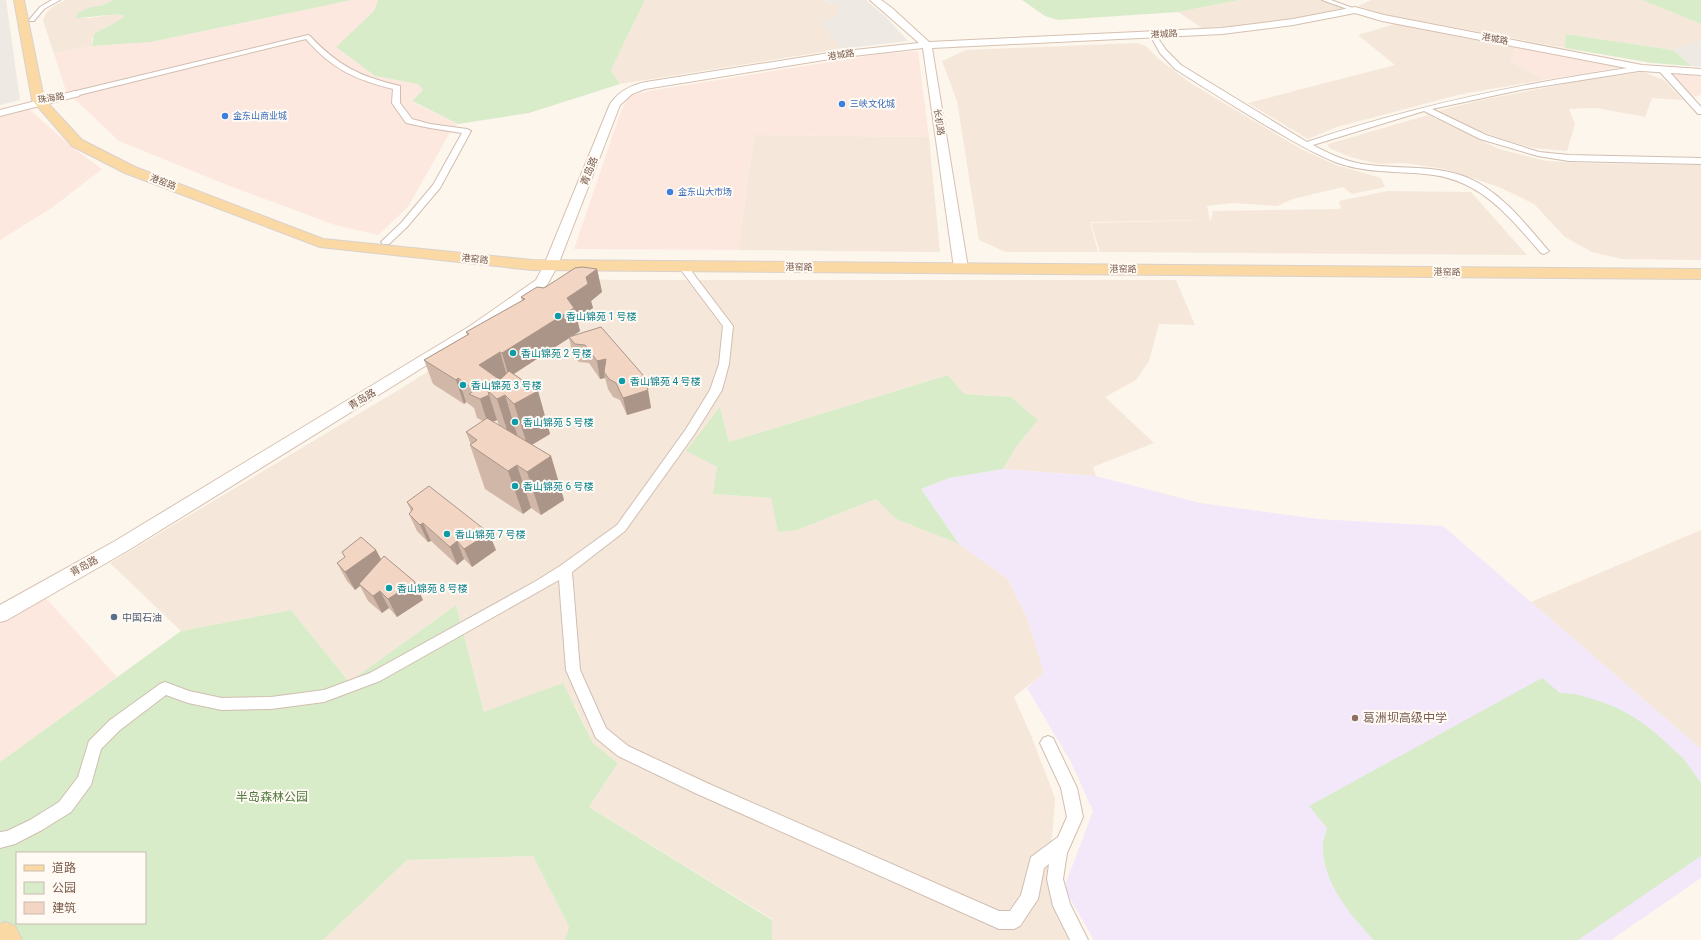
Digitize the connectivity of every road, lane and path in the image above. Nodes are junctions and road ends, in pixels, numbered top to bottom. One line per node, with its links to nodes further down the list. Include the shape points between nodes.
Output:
1 (19, 0): 15 (main road)
2 (29, 0): 7 (main road, 港窑路)
3 (57, 0): 7 (street, via 42,8)
4 (874, 0): 9 (street, via 889,10)
5 (1325, 0): 6 (street)
6 (1355, 10): 8 (street, 港城路, via 1293,22 1222,31); 10 (street, 港城路, via 1382,18)
7 (32, 20): 15 (main road, 港窑路)
8 (1153, 35): 9 (street, 港城路); 20 (street, via 1178,67)
9 (927, 45): 14 (street, 港城路, via 836,55 654,84 635,88); 25 (street, 长机路)
10 (1642, 68): 11 (street, 港城路); 17 (street, via 1538,85)
11 (1663, 70): 12 (street, 港城路); 18 (street)
12 (1701, 72)
13 (75, 94): 15 (street, 珠海路); 22 (street, via 308,37 341,69 375,83 397,88 396,103 409,121 467,131 437,186)
14 (624, 94): 24 (street, 青岛路, via 615,104)
15 (46, 100): 16 (street, 珠海路); 19 (street, 珠海路); 22 (main road, 港窑路, via 89,140 141,165 329,236); 24 (main road, 港窑路, via 77,143 102,156 130,170 320,242 532,265)
16 (0, 109)
17 (1426, 109): 20 (street); 21 (street, via 1483,137 1538,154 1569,158)
18 (1701, 112)
19 (0, 113)
20 (1305, 145): 23 (street, via 1360,167 1426,171 1466,180 1495,198)
21 (1701, 161)
22 (386, 242): 24 (main road, 港窑路)
23 (1544, 251)
24 (552, 262): 25 (main road, 港窑路); 26 (main road, 港窑路); 30 (street, 青岛路, via 542,282 476,329 121,546)
25 (960, 264): 26 (main road, 港窑路); 27 (main road, 港窑路); 28 (main road, 港窑路)
26 (684, 266): 29 (street, via 728,326 724,364 716,390 690,432 621,528)
27 (1701, 267)
28 (1701, 274)
29 (565, 570): 32 (street, via 375,677 324,696 271,703 222,704 188,697 165,688 115,725 94,746 84,780 65,807 36,825); 33 (street, via 573,670 600,733 623,751 999,920 1014,920 1029,899 1037,863)
30 (0, 614)
31 (1048, 743): 33 (street, via 1069,788 1075,817)
32 (0, 840)
33 (1064, 842): 34 (street, via 1054,879 1062,906)
34 (1079, 940)

